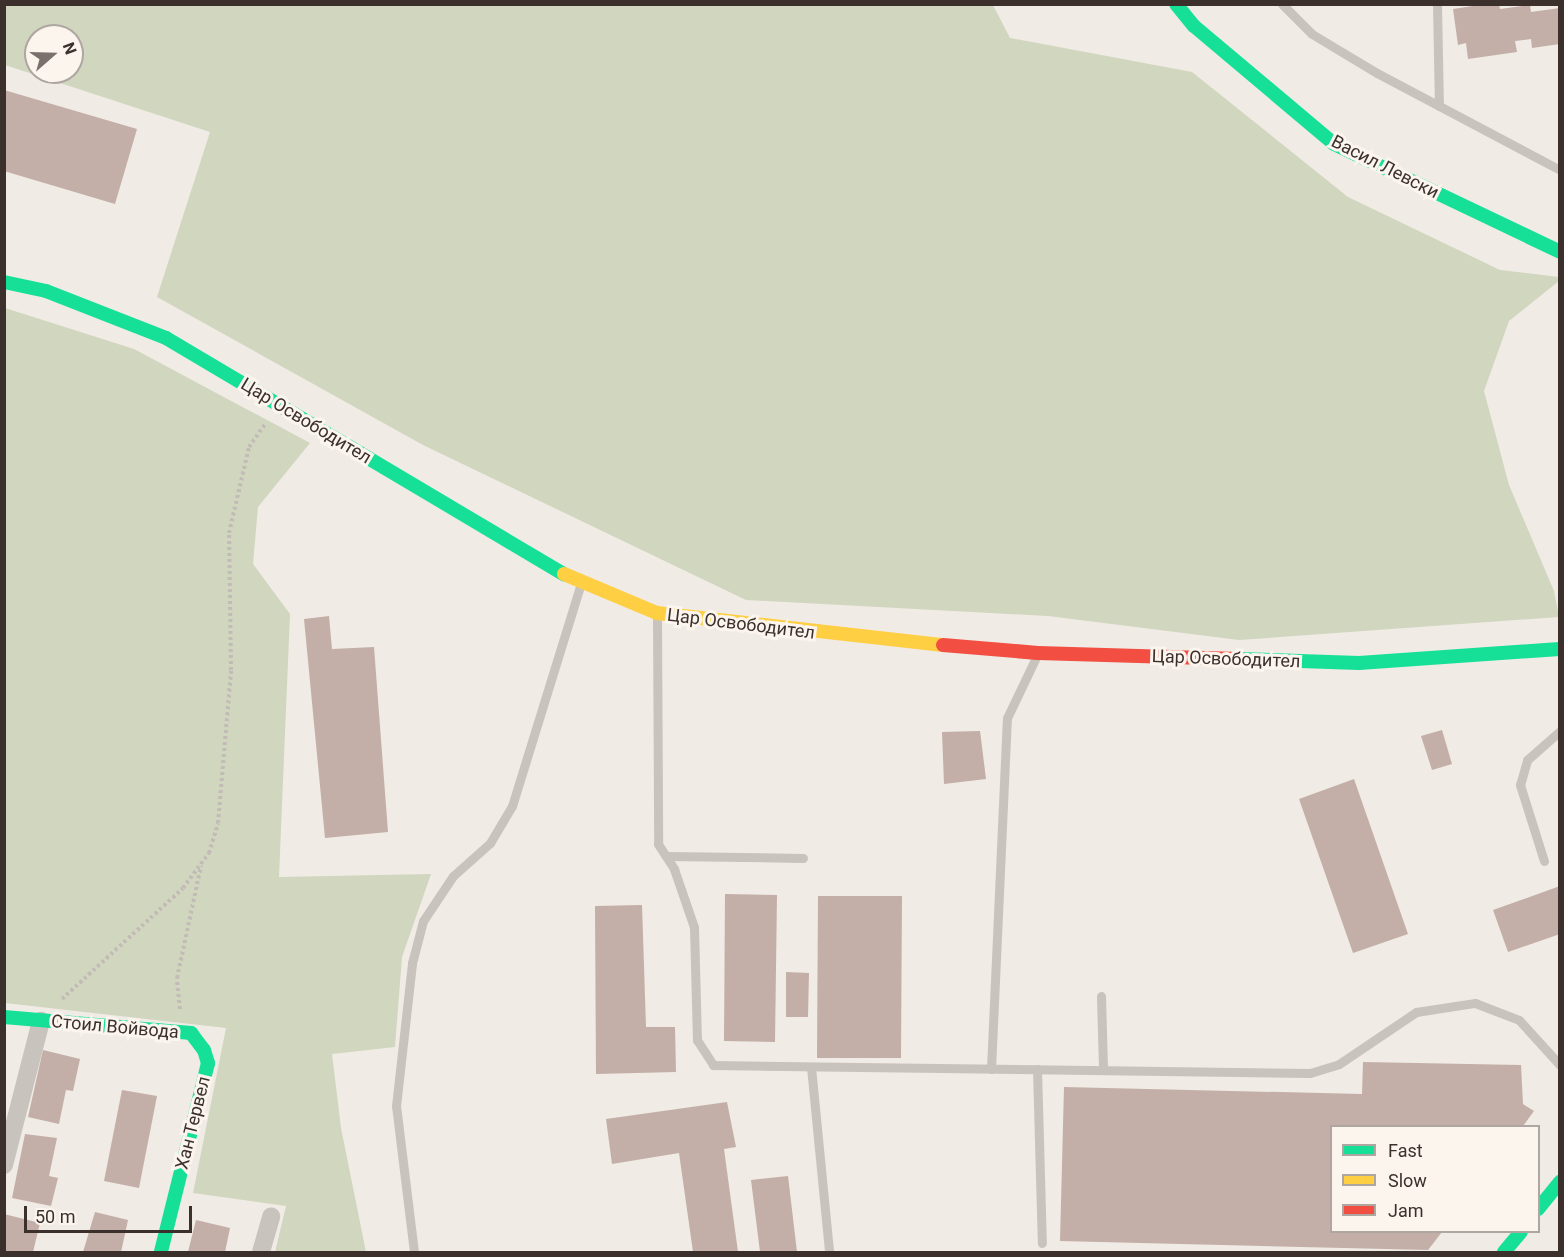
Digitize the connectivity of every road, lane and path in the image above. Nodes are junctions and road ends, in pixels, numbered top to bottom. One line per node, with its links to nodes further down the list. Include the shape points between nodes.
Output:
1 (1176, 4): 6 (main road, Васил Левски, via 1194,26 1334,144)
2 (1282, 4): 4 (lane, via 1312,34)
3 (1437, 4): 4 (lane)
4 (1439, 106): 5 (lane)
5 (1560, 170)
6 (1560, 252)
7 (4, 282): 8 (main road, Цар Освободител, via 46,291 166,338)
8 (279, 404): 9 (main road, Цар Освободител); 17 (path, via 249,447 231,523 231,670 218,823)
9 (581, 584): 10 (main road, Цар Освободител); 36 (lane, via 512,806 490,843 453,876 423,921 412,963 396,1106)
10 (657, 613): 12 (main road, Цар Освободител, via 848,637); 14 (lane, via 658,844)
11 (1560, 649): 12 (main road, Цар Освободител, via 1359,663)
12 (1038, 653): 26 (lane, via 1007,718)
13 (1560, 731): 16 (lane, via 1527,760 1520,785)
14 (666, 856): 15 (lane); 24 (lane, via 694,927 698,1040 713,1065)
15 (803, 858)
16 (1544, 861)
17 (202, 863): 20 (path, via 183,888 89,970); 21 (path, via 177,978 176,999)
18 (1101, 996): 25 (lane)
19 (4, 1017): 20 (main road, Стоил Войвода)
20 (41, 1021): 21 (main road, Стоил Войвода); 28 (street)
21 (191, 1033): 22 (main road, Стоил Войвода, via 204,1050)
22 (208, 1064): 34 (main road, Хан Тервел)
23 (1560, 1065): 25 (lane, via 1519,1020 1475,1003 1416,1012 1339,1064 1310,1073)
24 (811, 1067): 26 (lane); 37 (lane)
25 (1103, 1068): 27 (lane)
26 (991, 1069): 27 (lane)
27 (1037, 1069): 33 (lane)
28 (4, 1165)
29 (1560, 1182): 30 (main road)
30 (1540, 1208)
31 (271, 1216): 35 (street)
32 (1520, 1233): 38 (main road)
33 (1042, 1244)
34 (161, 1252)
35 (261, 1252)
36 (414, 1252)
37 (829, 1252)
38 (1504, 1252)

